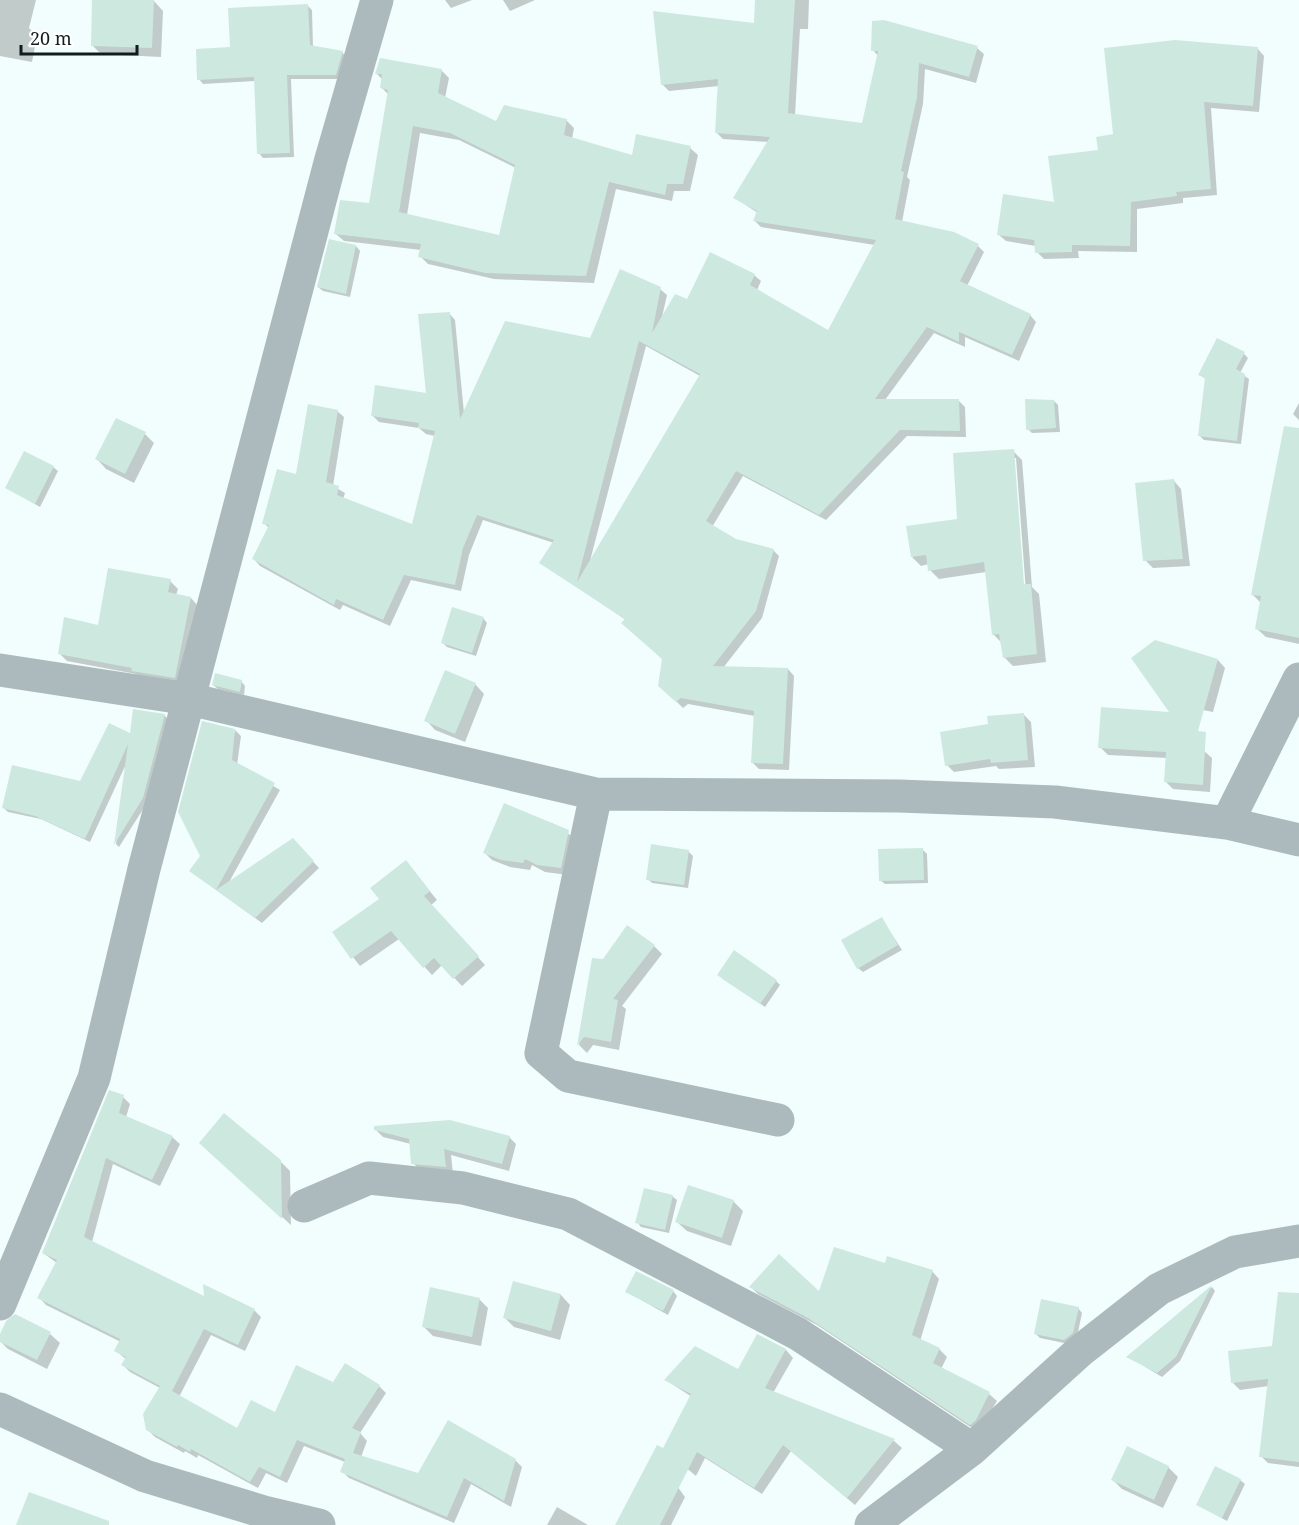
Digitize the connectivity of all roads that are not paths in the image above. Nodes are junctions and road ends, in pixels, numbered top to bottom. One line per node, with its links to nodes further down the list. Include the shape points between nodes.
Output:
1 (377, 0): 4 (street, via 331,159)
2 (0, 670): 4 (street)
3 (1299, 679): 6 (street)
4 (189, 699): 5 (street); 11 (street, via 94,1078)
5 (596, 794): 6 (street, via 899,796 1054,802); 8 (street, via 541,1053 568,1076)
6 (1227, 824): 7 (street)
7 (1299, 840)
8 (778, 1120)
9 (304, 1206): 13 (street, via 369,1178 463,1188 568,1214 798,1334)
10 (1299, 1240): 13 (street, via 1235,1252 1159,1289 1080,1351)
11 (0, 1304)
12 (0, 1409): 14 (street, via 145,1476)
13 (972, 1449): 15 (street)
14 (319, 1525)
15 (871, 1525)

